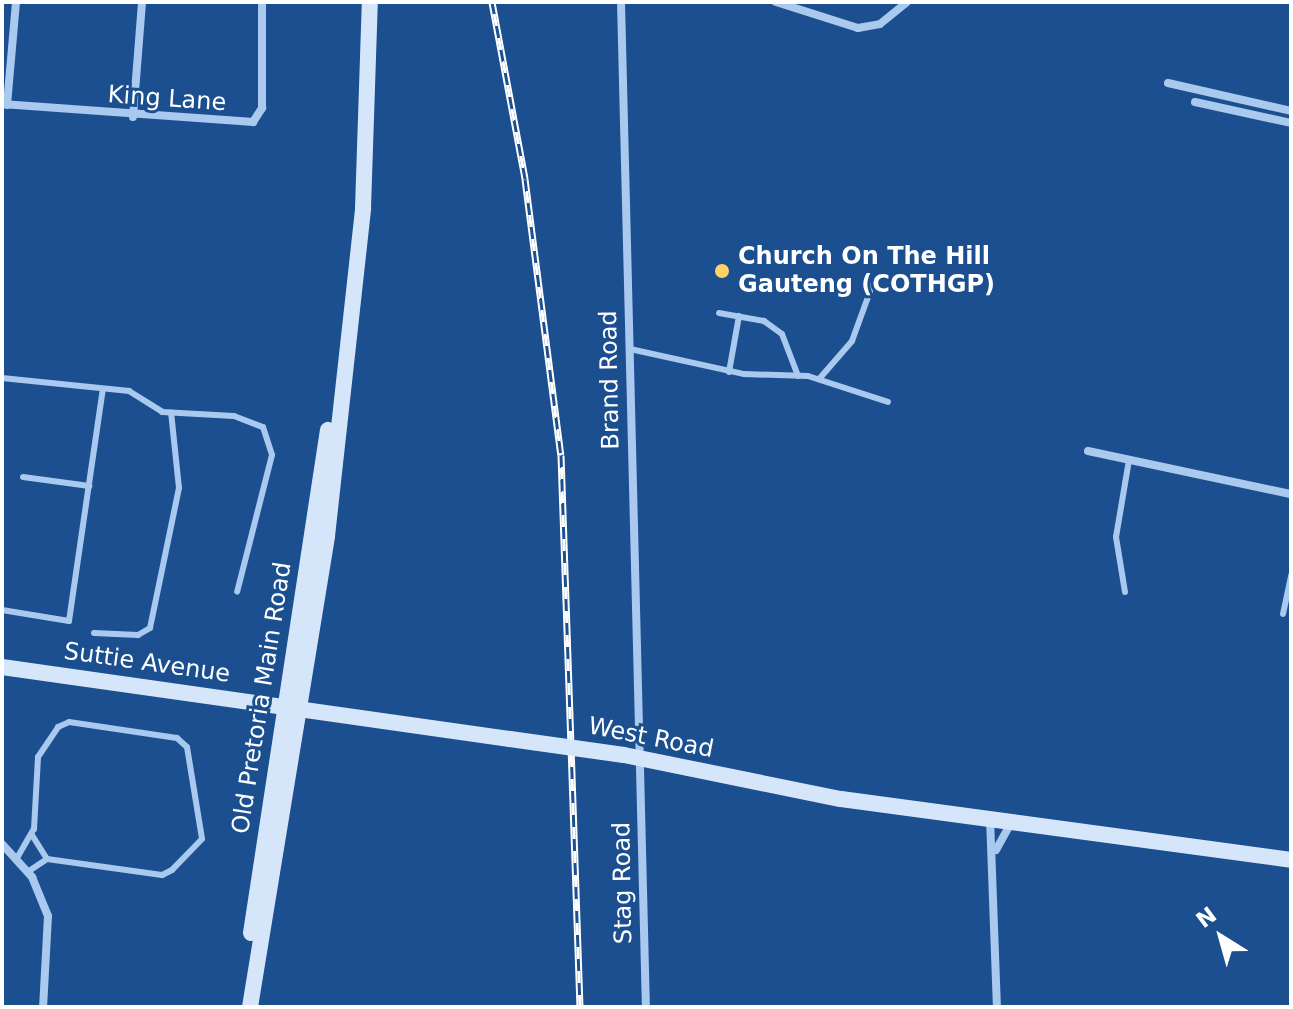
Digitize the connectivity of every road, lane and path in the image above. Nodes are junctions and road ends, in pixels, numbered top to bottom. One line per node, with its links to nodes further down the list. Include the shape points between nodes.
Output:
1 (16, 2): 10 (street)
2 (142, 2): 12 (street)
3 (262, 2): 12 (street, King Lane, via 262,108 253,122)
4 (370, 2): 37 (main road, Old Pretoria Main Road, via 363,208 337,398 327,536)
5 (621, 2): 17 (street, Brand Road)
6 (776, 2): 7 (street, via 858,28 880,24)
7 (907, 2)
8 (1168, 83): 11 (street)
9 (1195, 102): 13 (street)
10 (5, 104): 12 (street, King Lane)
11 (1290, 111): 13 (street)
12 (133, 117)
13 (1288, 123)
14 (872, 286): 21 (lane, via 852,341)
15 (719, 313): 16 (lane)
16 (739, 316): 18 (lane); 19 (lane, via 782,334)
17 (630, 349): 18 (lane); 38 (street, Brand Road)
18 (729, 372): 19 (lane)
19 (798, 376): 21 (lane)
20 (2, 378): 22 (lane)
21 (820, 378): 23 (lane)
22 (103, 389): 24 (lane, via 129,391); 28 (lane)
23 (888, 402)
24 (171, 412): 31 (lane, via 247,418 263,427 272,444); 35 (lane, via 179,488 150,628 138,635)
25 (1088, 451): 26 (street)
26 (1129, 460): 29 (street); 32 (lane, via 1116,537)
27 (23, 477): 28 (lane)
28 (89, 486): 33 (lane, via 69,621)
29 (1291, 494)
30 (1291, 575): 34 (lane)
31 (237, 592)
32 (1125, 592)
33 (2, 610)
34 (1283, 614)
35 (94, 633)
36 (2, 667): 37 (main road, Suttie Avenue)
37 (294, 708): 38 (main road, West Road, bridge); 49 (main road, Old Pretoria Main Road); 50 (main road, Old Pretoria Main Road)
38 (632, 756): 39 (main road, West Road, via 841,799); 51 (street, Stag Road)
39 (990, 818): 40 (main road, West Road); 43 (street)
40 (1012, 822): 43 (street); 46 (main road, West Road)
41 (32, 835): 44 (lane); 45 (lane); 45 (lane, via 38,757 58,727 69,722 177,738 187,747 202,839 172,870 162,875)
42 (2, 844): 44 (street)
43 (996, 850): 52 (street)
44 (17, 858): 47 (street)
45 (47, 859): 47 (lane)
46 (1291, 860)
47 (28, 872): 48 (street, via 48,916)
48 (43, 1007)
49 (241, 1007)
50 (250, 1007)
51 (646, 1007)
52 (997, 1007)

